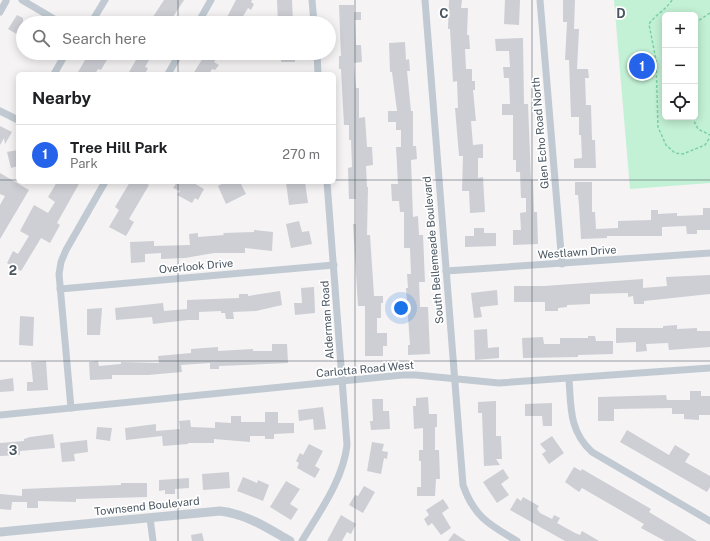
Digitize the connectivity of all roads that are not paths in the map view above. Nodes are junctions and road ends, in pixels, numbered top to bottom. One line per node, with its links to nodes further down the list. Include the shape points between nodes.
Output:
1 (22, 0): 9 (street)
2 (105, 0): 10 (street)
3 (211, 0): 11 (street)
4 (312, 0): 12 (street)
5 (425, 0): 26 (street, South Bellemeade Boulevard)
6 (540, 0): 24 (street, Glen Echo Road North)
7 (5, 2): 8 (street)
8 (0, 12)
9 (49, 16)
10 (95, 16)
11 (202, 16)
12 (313, 16)
13 (62, 60): 16 (street)
14 (176, 60): 17 (street)
15 (317, 60): 18 (street)
16 (55, 72)
17 (169, 72)
18 (318, 72)
19 (0, 111): 20 (street)
20 (16, 119)
21 (104, 184): 27 (street, via 60,262)
22 (327, 184): 25 (street, Alderman Road)
23 (710, 253): 24 (street, Westlawn Drive)
24 (562, 264): 26 (street, Westlawn Drive)
25 (334, 265): 27 (street, Overlook Drive); 31 (street, Alderman Road)
26 (446, 271): 30 (street, South Bellemeade Boulevard)
27 (60, 289): 32 (street)
28 (710, 368): 29 (street, Carlotta Road West)
29 (569, 379): 30 (street, Carlotta Road West, via 499,384); 35 (street, via 572,414 582,443 592,452)
30 (455, 380): 31 (street, Carlotta Road West, via 416,374); 40 (street, South Bellemeade Boulevard, via 460,461 467,498 483,519)
31 (342, 381): 32 (street, Carlotta Road West); 39 (street, Alderman Road, via 347,436 346,459 337,481)
32 (71, 408): 33 (street, Carlotta Road West)
33 (0, 415)
34 (150, 518): 36 (street, Townsend Boulevard); 37 (street); 38 (street, Townsend Boulevard, via 205,512 233,512 260,523)
35 (710, 520)
36 (0, 532)
37 (153, 541)
38 (290, 541)
39 (302, 541)
40 (517, 541)

